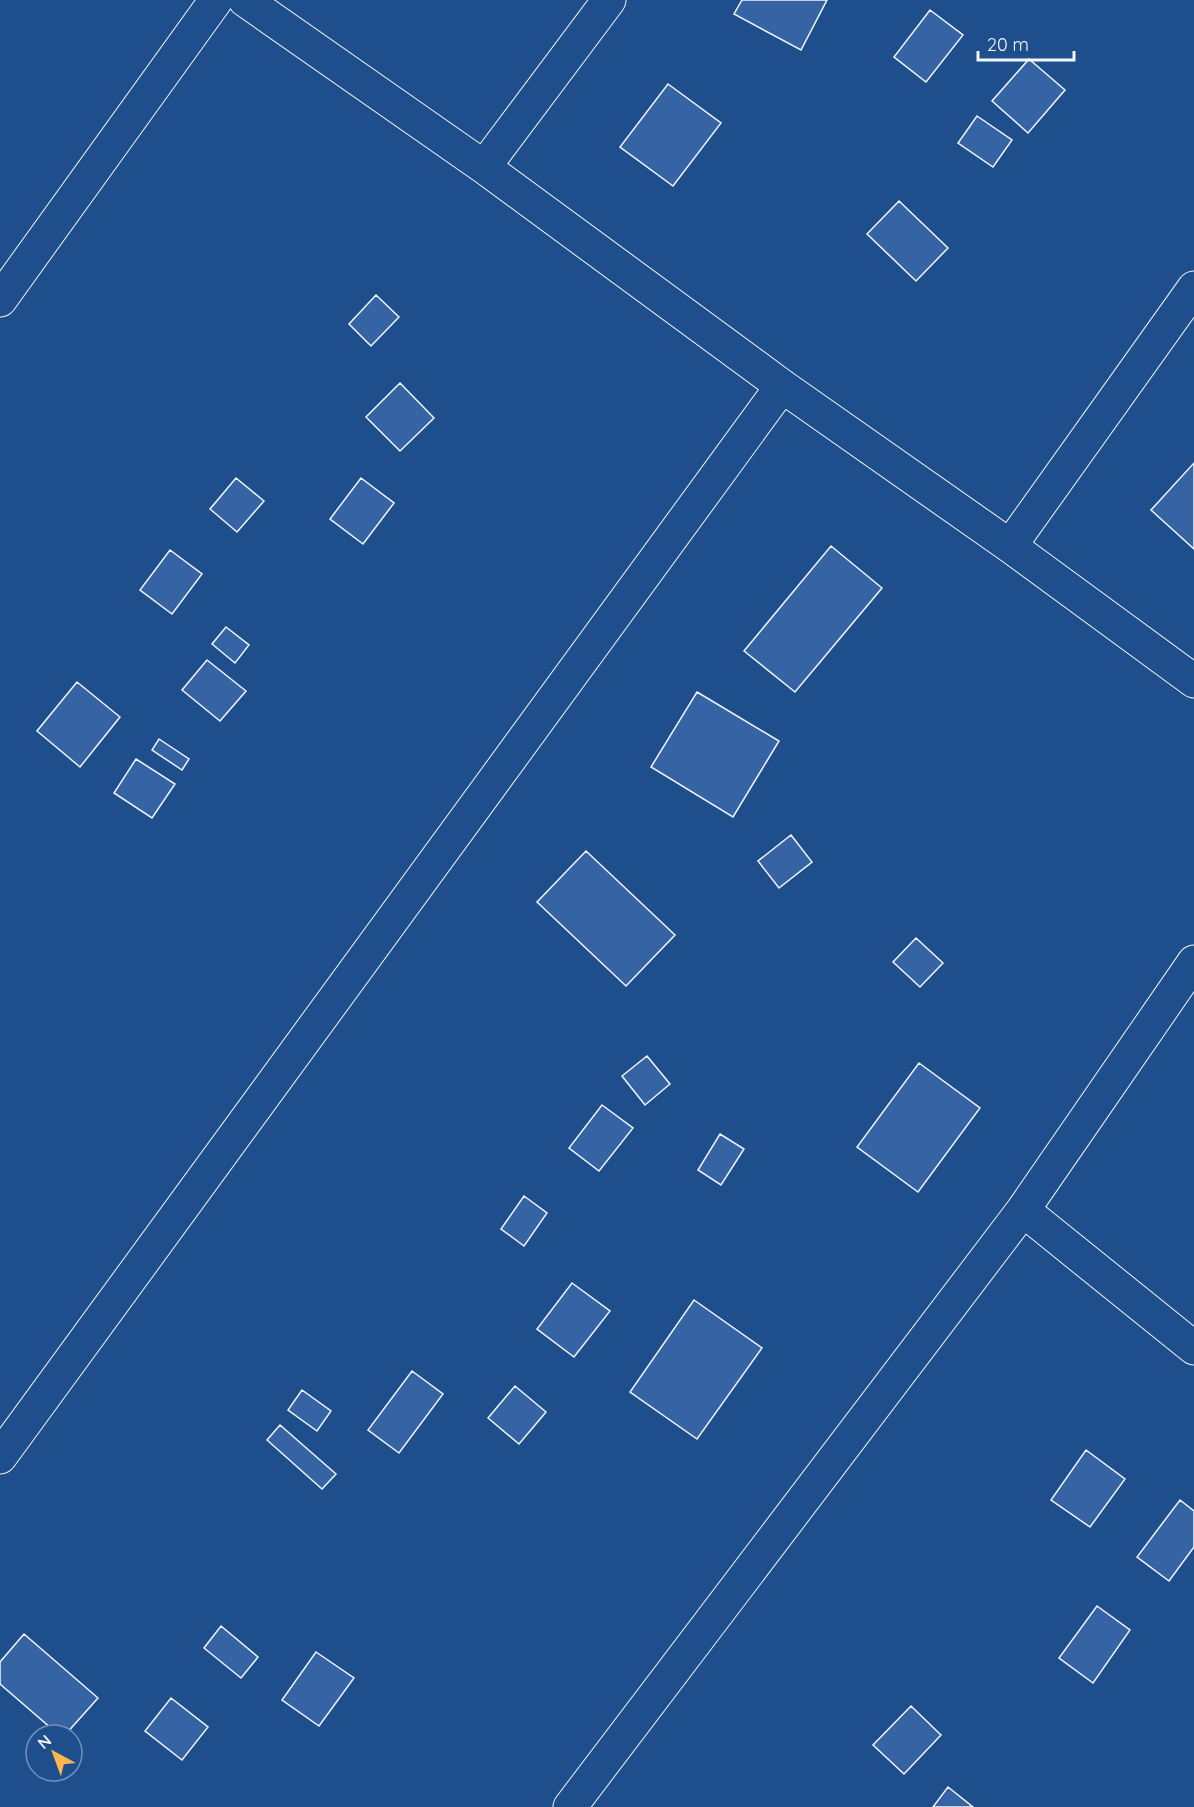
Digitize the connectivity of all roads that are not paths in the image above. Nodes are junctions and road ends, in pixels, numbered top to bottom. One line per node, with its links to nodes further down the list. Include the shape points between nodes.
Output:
1 (216, 0): 6 (street)
2 (245, 0): 4 (street)
3 (609, 0): 4 (street)
4 (484, 167): 7 (street)
5 (1194, 288): 8 (street)
6 (0, 300)
7 (782, 386): 8 (street); 13 (street)
8 (1010, 546): 9 (street)
9 (1194, 681)
10 (1194, 962): 11 (street)
11 (1023, 1210): 12 (street); 14 (street)
12 (1194, 1348)
13 (0, 1457)
14 (570, 1807)

